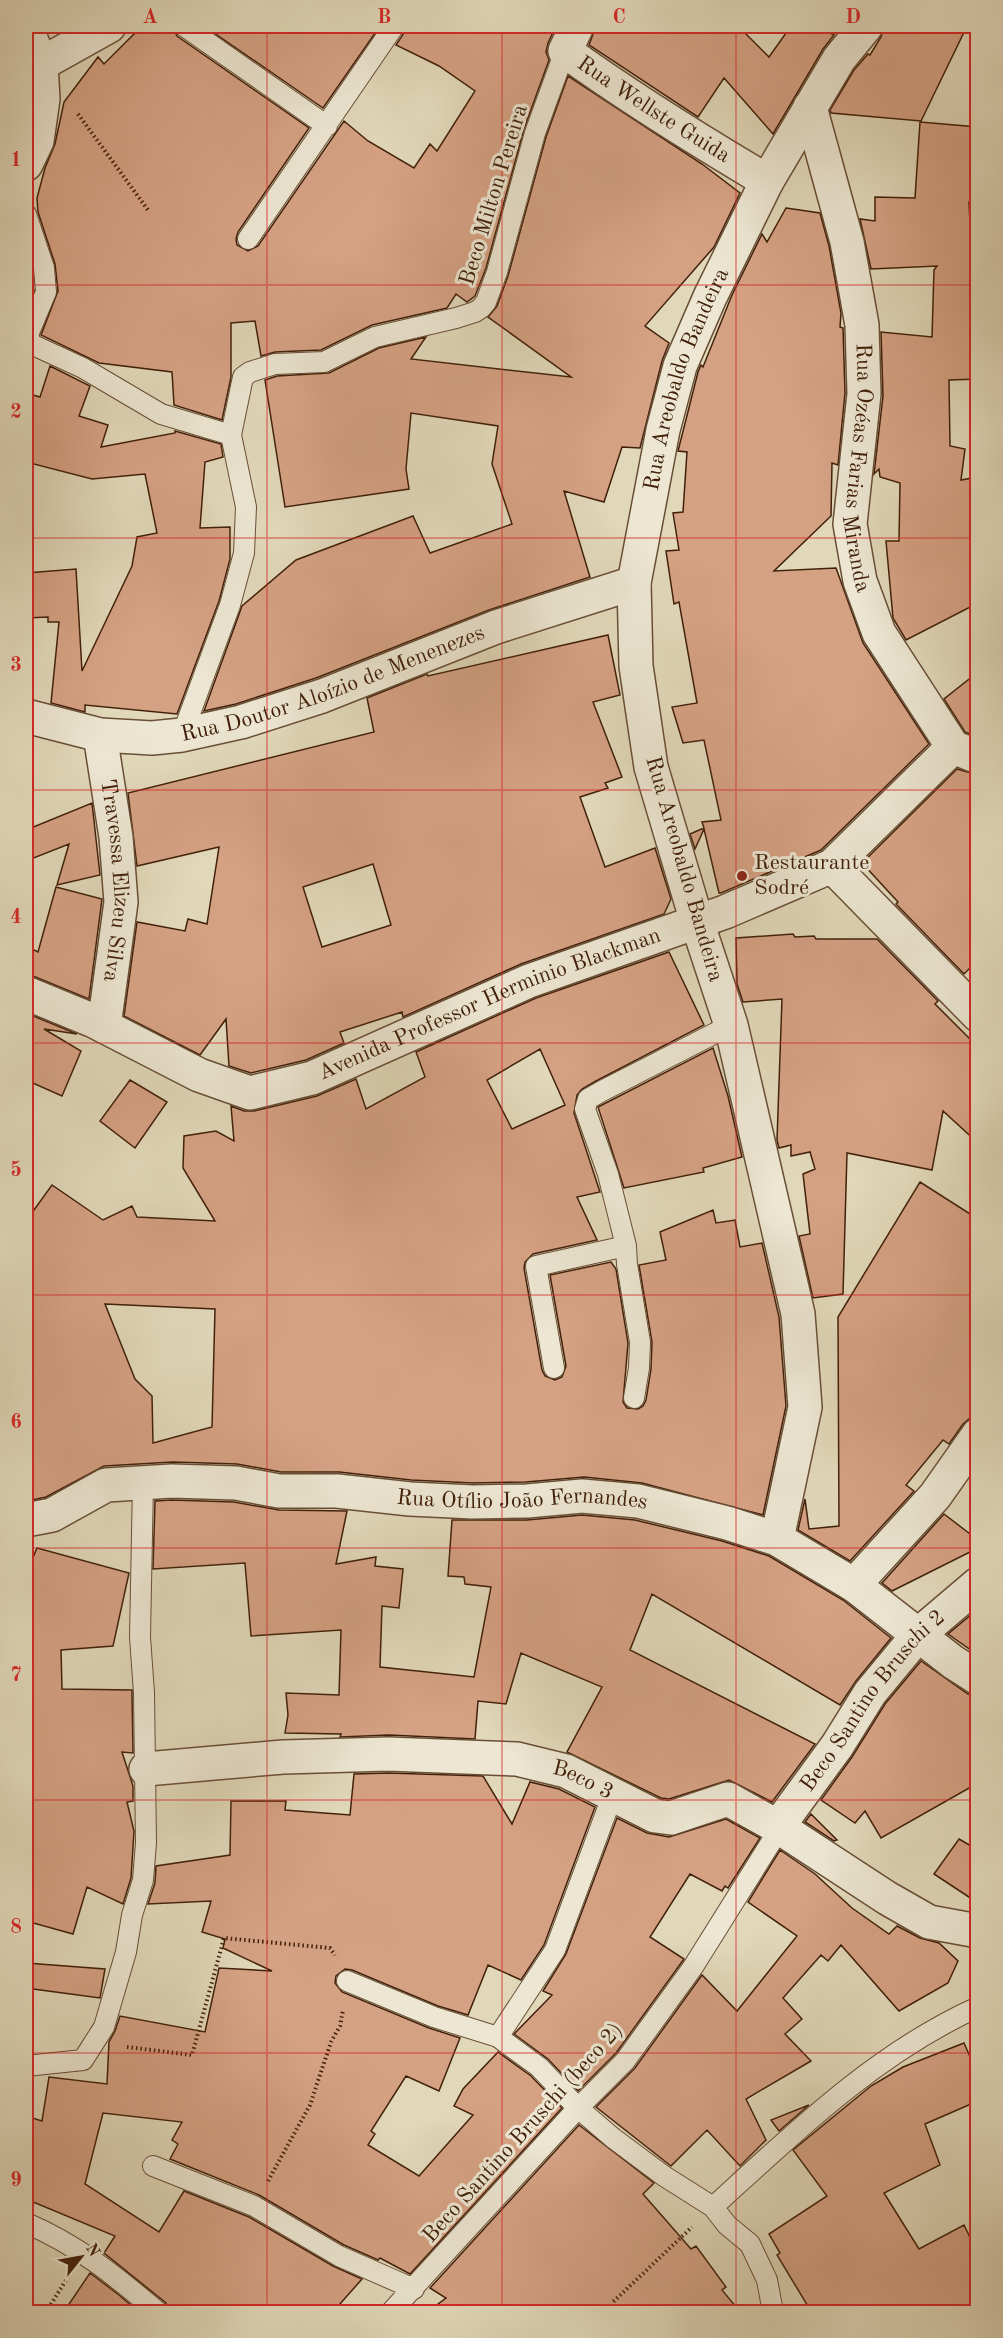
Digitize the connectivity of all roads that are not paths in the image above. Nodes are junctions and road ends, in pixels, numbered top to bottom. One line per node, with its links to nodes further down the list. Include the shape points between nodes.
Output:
1 (109, 26): 7 (street)
2 (184, 26): 9 (lane)
3 (394, 26): 9 (lane)
4 (866, 26): 8 (street, Rua Areobaldo Bandeira, via 839,59)
5 (26, 27): 7 (street)
6 (571, 38): 11 (street, Rua Wellste Guida, via 608,82); 14 (lane, Beco Milton Pereira, via 535,133 497,272 481,308 456,318 375,337 324,362 275,364 250,372 243,377)
7 (40, 64): 10 (street, via 44,99 37,141)
8 (810, 107): 11 (street, Rua Areobaldo Bandeira); 19 (street, Rua Ozéas Farias Miranda, via 846,242 862,325 864,393 850,524 860,581 879,633)
9 (327, 126): 13 (lane)
10 (26, 164)
11 (767, 181): 15 (street, Rua Areobaldo Bandeira, via 680,366 663,430)
12 (26, 214): 14 (lane, via 44,268 46,292 28,335 32,344 101,377 161,414)
13 (248, 239)
14 (231, 435): 18 (lane, Beco Milton Pereira, via 246,507 243,553 230,605)
15 (634, 583): 18 (street, Rua Doutor Aloízio de Menenezes, via 496,627 321,696 241,722); 21 (street, Rua Areobaldo Bandeira, via 636,666 651,767)
16 (26, 716): 17 (street, Rua Doutor Aloízio de Menenezes)
17 (100, 735): 18 (street, Rua Doutor Aloízio de Menenezes); 25 (street, Travessa Elizeu Silva, via 116,837 121,902)
18 (182, 735)
19 (965, 752): 20 (street, Avenida Professor Herminio Blackman)
20 (840, 874): 21 (street, Avenida Professor Herminio Blackman); 23 (street)
21 (697, 922): 24 (street, Rua Areobaldo Bandeira); 25 (street, Avenida Professor Herminio Blackman, via 529,981 312,1078 250,1093 199,1075)
22 (26, 993): 25 (street, Avenida Professor Herminio Blackman)
23 (978, 1015)
24 (731, 1025): 26 (lane, via 588,1099 585,1109 608,1174); 32 (street, Rua Areobaldo Bandeira, via 798,1314 805,1407)
25 (104, 1026)
26 (626, 1246): 27 (lane, via 536,1266); 28 (lane, via 640,1342)
27 (554, 1368)
28 (634, 1398)
29 (978, 1435): 34 (street, via 935,1496)
30 (143, 1483): 31 (street, Rua Otílio João Fernandes, via 106,1485 52,1515); 32 (street, Rua Otílio João Fernandes, via 236,1483 279,1491 337,1491 473,1502 582,1496 638,1501); 37 (lane, via 140,1637)
31 (26, 1520)
32 (777, 1539): 34 (street, Rua Otílio João Fernandes)
33 (978, 1584): 35 (street, Beco Santino Bruschi 2)
34 (854, 1585): 35 (street, Rua Otílio João Fernandes)
35 (918, 1635): 36 (street, Rua Otílio João Fernandes); 39 (street, Beco Santino Bruschi 2, via 870,1693)
36 (978, 1678)
37 (146, 1769): 38 (street, Beco 3, via 283,1757 517,1759 566,1771); 44 (lane, via 143,1880 104,2027 83,2060)
38 (613, 1794): 39 (street, Beco 3, via 655,1816 671,1818 728,1799); 43 (lane, via 555,1950)
39 (780, 1828): 40 (street, Beco 3, via 929,1922); 45 (lane, Beco Santino Bruschi (beco 2), via 693,1967 625,2061)
40 (978, 1931)
41 (347, 1981): 43 (lane, via 434,2017)
42 (978, 2007): 47 (lane, via 898,2052 817,2111)
43 (498, 2037): 45 (lane, via 539,2067)
44 (26, 2066)
45 (578, 2108): 47 (lane, via 634,2155); 49 (lane, Beco Santino Bruschi (beco 2))
46 (153, 2166): 49 (lane, via 254,2206 339,2256)
47 (712, 2207): 52 (lane, via 750,2244 767,2280)
48 (26, 2223): 50 (lane, via 55,2235 106,2268)
49 (414, 2289): 51 (lane, Beco Santino Bruschi (beco 2))
50 (158, 2313)
51 (391, 2313)
52 (773, 2313)

